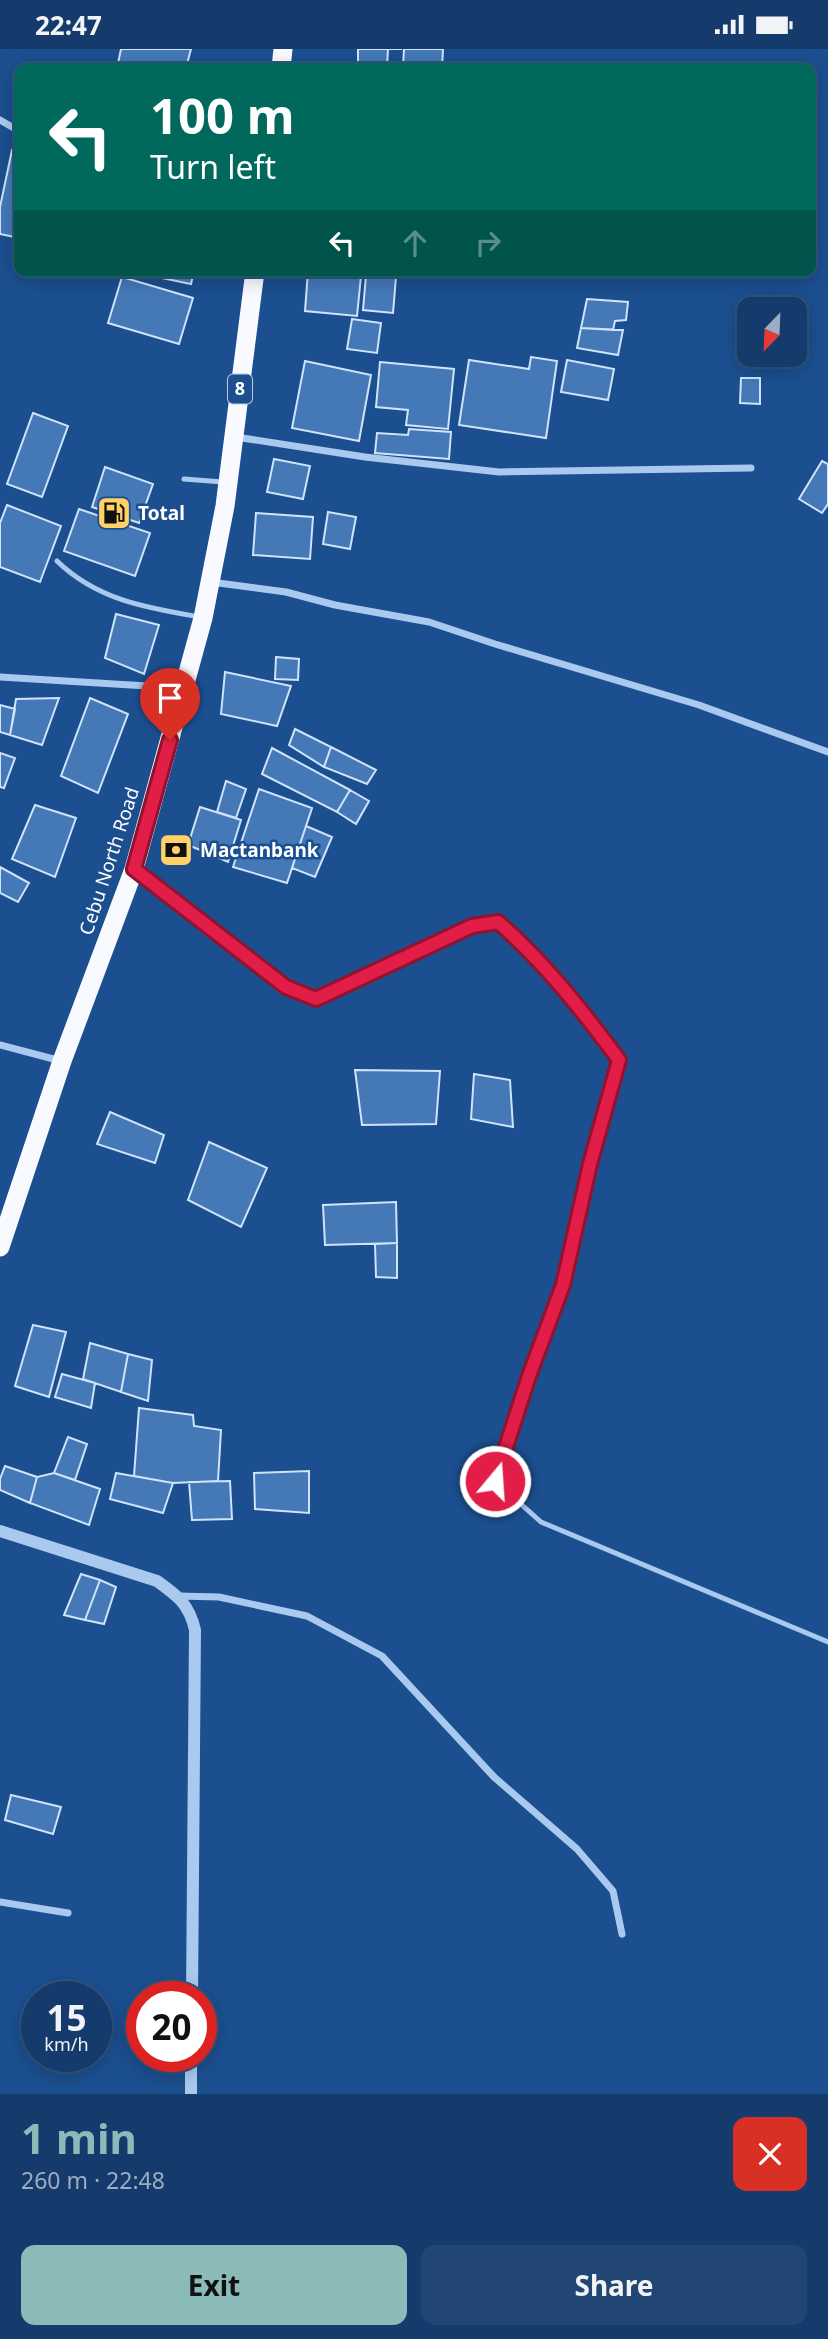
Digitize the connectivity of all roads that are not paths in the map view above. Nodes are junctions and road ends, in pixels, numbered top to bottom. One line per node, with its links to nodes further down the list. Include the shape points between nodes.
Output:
1 (254, 277): 2 (highway, Cebu North Road / 8)
2 (234, 437): 3 (street, via 499,472); 5 (highway, Cebu North Road / 8)
3 (751, 468)
4 (184, 479): 5 (lane)
5 (228, 482): 7 (highway, Cebu North Road / 8)
6 (57, 561): 8 (lane, via 92,588 139,607)
7 (210, 582): 8 (highway, Cebu North Road / 8); 11 (street, via 286,592 429,622 699,705)
8 (203, 618): 10 (highway, Cebu North Road / 8)
9 (0, 677): 10 (street)
10 (184, 689): 12 (highway, Cebu North Road / 8)
11 (828, 751)
12 (134, 869): 13 (street, via 286,987 316,999 472,926 498,922); 15 (highway, Cebu North Road / 8)
13 (573, 998): 19 (lane, via 619,1060 563,1285 495,1481 541,1522)
14 (0, 1045): 15 (street)
15 (62, 1061): 16 (highway, Cebu North Road / 8)
16 (0, 1247)
17 (0, 1531): 18 (street, via 157,1581)
18 (178, 1596): 22 (street, via 219,1597 307,1616 382,1656 494,1777 577,1849 613,1891); 23 (street, via 191,1613 195,1630)
19 (828, 1641)
20 (0, 1902): 21 (street)
21 (68, 1913)
22 (622, 1934)
23 (192, 1981)
24 (191, 2072): 25 (street)
25 (191, 2094)

